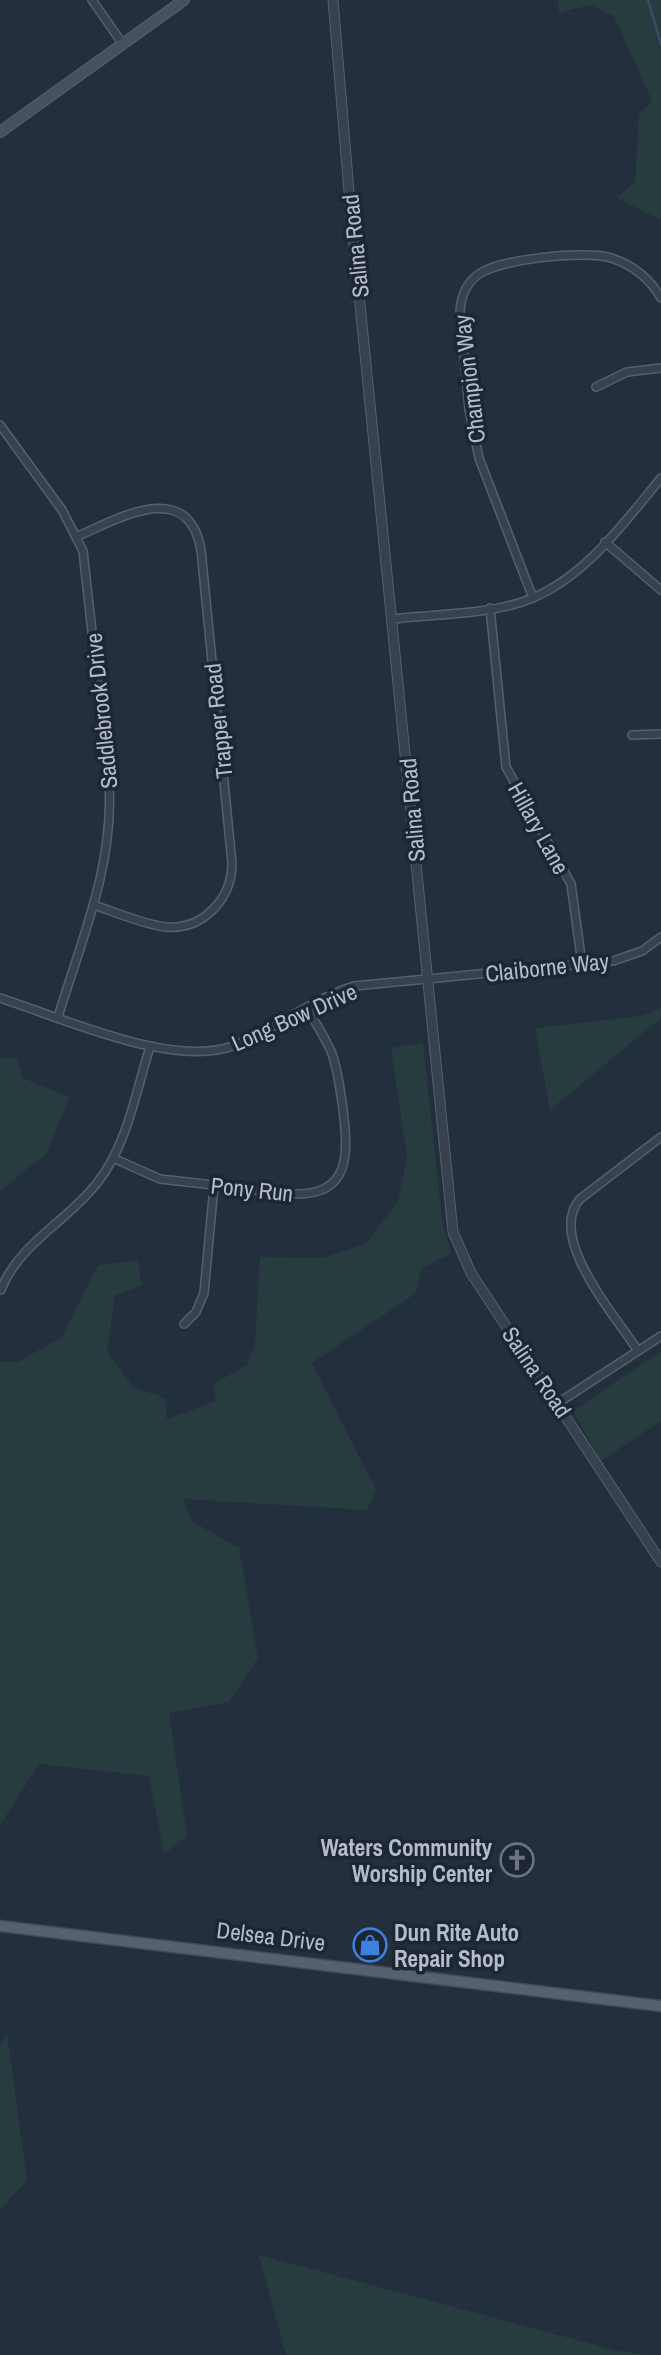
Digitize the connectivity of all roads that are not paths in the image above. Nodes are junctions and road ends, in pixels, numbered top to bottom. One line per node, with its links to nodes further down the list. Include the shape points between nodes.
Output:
1 (92, 0): 4 (street)
2 (184, 0): 4 (main road)
3 (333, 0): 16 (street, Salina Road)
4 (122, 43): 5 (main road)
5 (0, 132)
6 (661, 298): 14 (street, Champion Way, via 633,268 591,255 494,266 473,278 463,293 460,311 474,441)
7 (661, 368): 8 (street, via 627,372)
8 (596, 387)
9 (0, 425): 11 (street, Saddlebrook Drive)
10 (661, 478): 12 (street)
11 (78, 537): 19 (street, Saddlebrook Drive, via 88,576 110,803 105,862); 19 (street, Trapper Road, via 137,510 152,508 174,512 195,531 201,550 232,863 222,900 209,914 186,925 161,926)
12 (605, 542): 13 (street); 14 (street, via 565,580)
13 (661, 590)
14 (533, 598): 15 (street)
15 (490, 608): 16 (street); 21 (street, Hillary Lane, via 506,768 571,884)
16 (393, 619): 22 (street, Salina Road)
17 (661, 734): 18 (street)
18 (632, 735)
19 (93, 905): 25 (street, Saddlebrook Drive)
20 (661, 937): 21 (street, Claiborne Way, via 624,959)
21 (582, 964): 22 (street, Claiborne Way)
22 (428, 979): 24 (street, Long Bow Drive, via 354,986); 34 (street, Salina Road, via 450,1220 456,1243)
23 (0, 998): 25 (street, Long Bow Drive)
24 (307, 1008): 26 (street, Long Bow Drive, via 225,1048 191,1053); 29 (street, Pony Run, via 336,1069 347,1143 342,1168 333,1182 310,1194)
25 (58, 1017): 26 (street, Long Bow Drive)
26 (150, 1047): 28 (street)
27 (661, 1137): 33 (street, via 580,1199 569,1226 576,1255)
28 (113, 1158): 29 (street, Pony Run, via 160,1179); 30 (street, via 87,1195 19,1258)
29 (214, 1185): 31 (street, via 204,1293 196,1312)
30 (1, 1290)
31 (184, 1324)
32 (661, 1336): 33 (street)
33 (638, 1351): 34 (street)
34 (558, 1403): 35 (street, Salina Road)
35 (661, 1562)
36 (0, 1926): 37 (main road, Delsea Drive)
37 (661, 2006)

